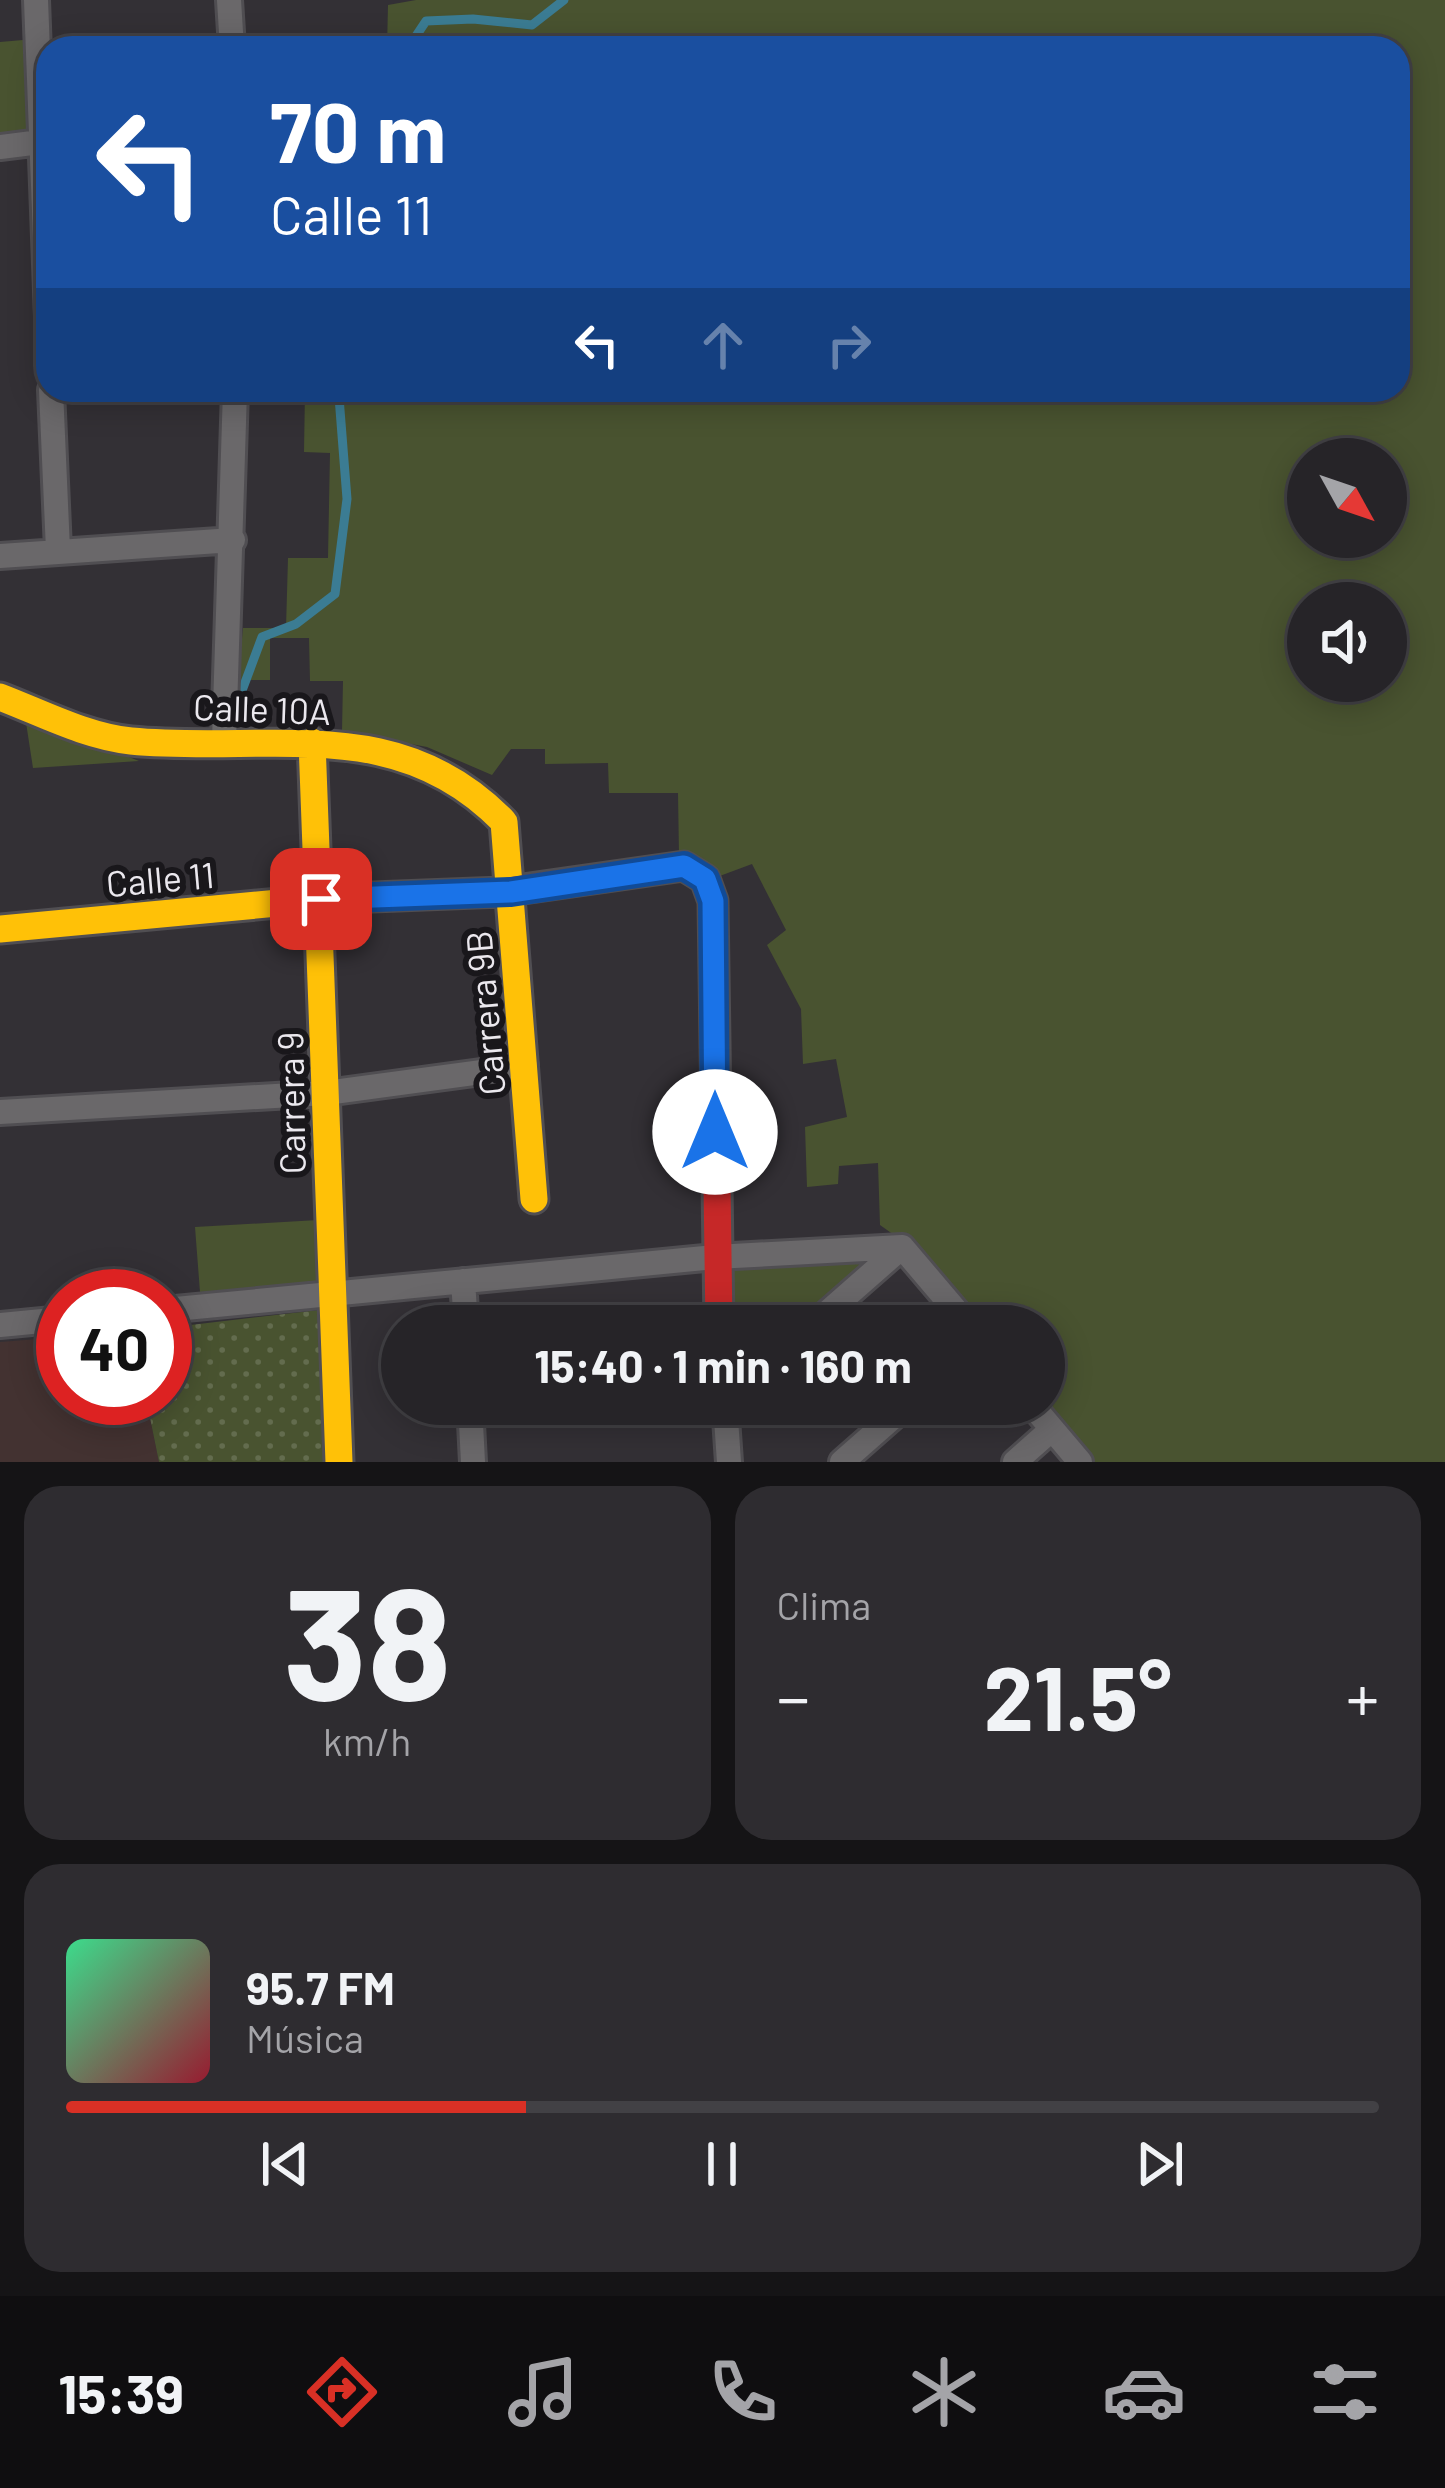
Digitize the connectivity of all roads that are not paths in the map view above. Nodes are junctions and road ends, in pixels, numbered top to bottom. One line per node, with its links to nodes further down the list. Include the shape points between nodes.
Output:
1 (36, 0): 3 (street)
2 (230, 0): 4 (street)
3 (38, 36)
4 (232, 36)
5 (36, 143): 6 (street)
6 (0, 147)
7 (52, 402): 10 (street)
8 (235, 402): 9 (street)
9 (233, 540): 10 (street); 13 (street)
10 (58, 550): 11 (street)
11 (0, 556)
12 (0, 697): 13 (street, Calle 10A, via 127,740)
13 (224, 741): 14 (street, Calle 10A)
14 (312, 742): 15 (street, Calle 10A, via 414,758 486,796); 17 (street, Carrera 9)
15 (504, 822): 16 (street, Carrera 9B)
16 (511, 892): 17 (street, Calle 11); 19 (street, Carrera 9B); 24 (street, Calle 11, via 684,866 705,879 713,901)
17 (321, 899): 18 (street, Calle 11); 20 (street, Carrera 9)
18 (0, 929)
19 (525, 1066): 20 (street); 22 (street, Carrera 9B)
20 (326, 1093): 21 (street); 26 (street, Carrera 9)
21 (0, 1112)
22 (534, 1199)
23 (902, 1247): 24 (street); 29 (street); 30 (street)
24 (715, 1258): 25 (street); 28 (street)
25 (463, 1281): 26 (street); 27 (street)
26 (330, 1294): 31 (street); 39 (street, Carrera 9)
27 (465, 1305)
28 (718, 1305)
29 (836, 1305)
30 (951, 1305)
31 (192, 1307)
32 (36, 1322): 33 (street)
33 (0, 1325)
34 (471, 1425): 40 (street)
35 (726, 1425): 41 (street)
36 (884, 1425): 42 (street)
37 (1047, 1425): 38 (street)
38 (1051, 1430): 43 (street); 44 (street)
39 (339, 1462)
40 (473, 1462)
41 (729, 1462)
42 (842, 1462)
43 (1015, 1462)
44 (1080, 1462)

